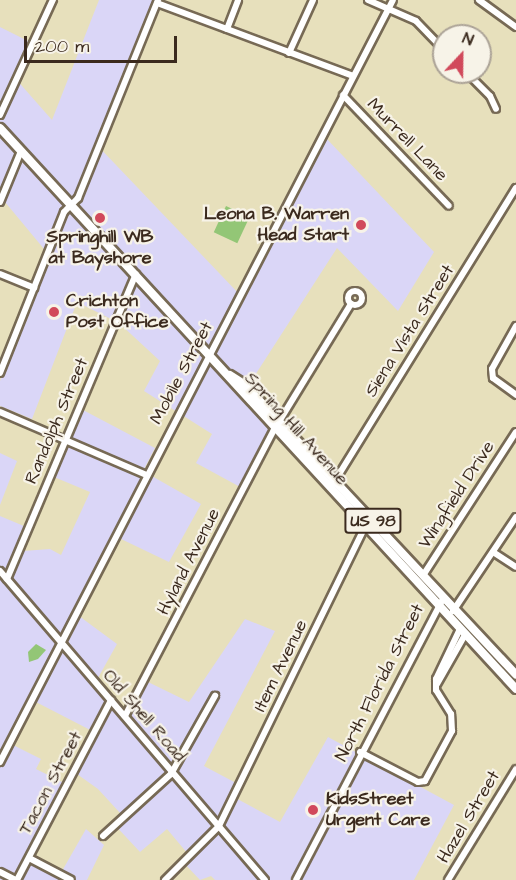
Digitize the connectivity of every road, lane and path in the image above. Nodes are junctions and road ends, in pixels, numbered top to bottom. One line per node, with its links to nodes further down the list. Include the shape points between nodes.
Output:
1 (53, 0): 17 (street)
2 (238, 0): 10 (street)
3 (313, 0): 12 (street)
4 (368, 0): 8 (street)
5 (393, 0): 8 (street, Mobile Street)
6 (479, 0): 9 (street)
7 (157, 2): 10 (street); 22 (street, via 78,198)
8 (389, 8): 11 (street, via 416,21); 13 (street, Mobile Street)
9 (516, 27)
10 (226, 30): 12 (street)
11 (432, 38)
12 (289, 53): 13 (street)
13 (353, 76): 15 (street, Mobile Street)
14 (478, 84): 16 (street)
15 (344, 95): 23 (street, Murrell Lane); 29 (street, Mobile Street)
16 (496, 109)
17 (0, 115)
18 (0, 128): 19 (main road, Spring Hill Avenue / US 98)
19 (21, 151): 21 (street); 22 (main road, Spring Hill Avenue / US 98)
20 (516, 188): 40 (street, Siena Vista Street)
21 (0, 202)
22 (71, 205): 25 (main road, Spring Hill Avenue / US 98); 26 (street, via 64,212)
23 (449, 206)
24 (0, 274): 26 (street)
25 (136, 274): 29 (main road, Spring Hill Avenue / US 98); 38 (street, Randolph Street)
26 (34, 288): 30 (street)
27 (351, 304): 35 (street, Hyland Avenue)
28 (516, 326): 33 (street, via 492,369 493,378)
29 (209, 353): 31 (main road, Spring Hill Avenue / US 98); 39 (street, Mobile Street)
30 (3, 358): 32 (street)
31 (227, 372): 35 (main road, Spring Hill Avenue / US 98); 36 (main road, Spring Hill Avenue / US 98)
32 (0, 373)
33 (516, 395)
34 (0, 412): 38 (street)
35 (280, 421): 36 (street, Hyland Avenue); 40 (main road, Spring Hill Avenue / US 98)
36 (274, 430): 41 (main road, Spring Hill Avenue / US 98); 60 (street, Hyland Avenue)
37 (516, 432): 48 (street, Wingfield Drive)
38 (65, 440): 39 (street); 49 (street, Randolph Street)
39 (146, 475): 55 (street, Mobile Street)
40 (335, 481): 41 (street, Siena Vista Street); 43 (main road, Spring Hill Avenue / US 98)
41 (329, 490): 44 (main road, Spring Hill Avenue / US 98)
42 (516, 517): 45 (street)
43 (370, 518): 44 (street, Item Avenue); 48 (main road, Spring Hill Avenue / US 98)
44 (365, 528): 51 (main road, Spring Hill Avenue / US 98); 65 (street, Item Avenue)
45 (493, 552): 46 (street); 52 (street)
46 (516, 567)
47 (0, 571): 49 (street, Old Shell Road)
48 (424, 574): 50 (main road, Spring Hill Avenue / US 98)
49 (7, 579): 55 (street, Old Shell Road)
50 (444, 597): 51 (street, North Florida Street); 52 (main road, Spring Hill Avenue / US 98)
51 (437, 605): 53 (main road, Spring Hill Avenue / US 98); 61 (street, North Florida Street)
52 (455, 609): 53 (street); 56 (main road, Spring Hill Avenue / US 98)
53 (447, 616): 54 (main road, Spring Hill Avenue / US 98)
54 (462, 632): 57 (main road, Spring Hill Avenue / US 98); 61 (street, via 436,679 438,695 450,714 452,731 422,783)
55 (61, 642): 59 (street, Old Shell Road); 62 (street, Mobile Street)
56 (516, 675)
57 (516, 689)
58 (215, 696): 64 (street)
59 (111, 700): 60 (street, Old Shell Road); 67 (street, Tacon Street)
60 (125, 716): 64 (street, Old Shell Road)
61 (360, 752): 75 (street, North Florida Street)
62 (0, 762)
63 (516, 769): 76 (street, Hazel Street)
64 (172, 772): 65 (street, Old Shell Road); 66 (street)
65 (219, 826): 69 (street, Item Avenue); 74 (street, Old Shell Road)
66 (103, 836)
67 (29, 858): 70 (street, Tacon Street); 71 (street)
68 (0, 872): 70 (street)
69 (172, 874): 72 (street, Item Avenue); 73 (street)
70 (16, 880)
71 (71, 880)
72 (165, 880)
73 (178, 880)
74 (265, 880)
75 (296, 880)
76 (448, 880)

